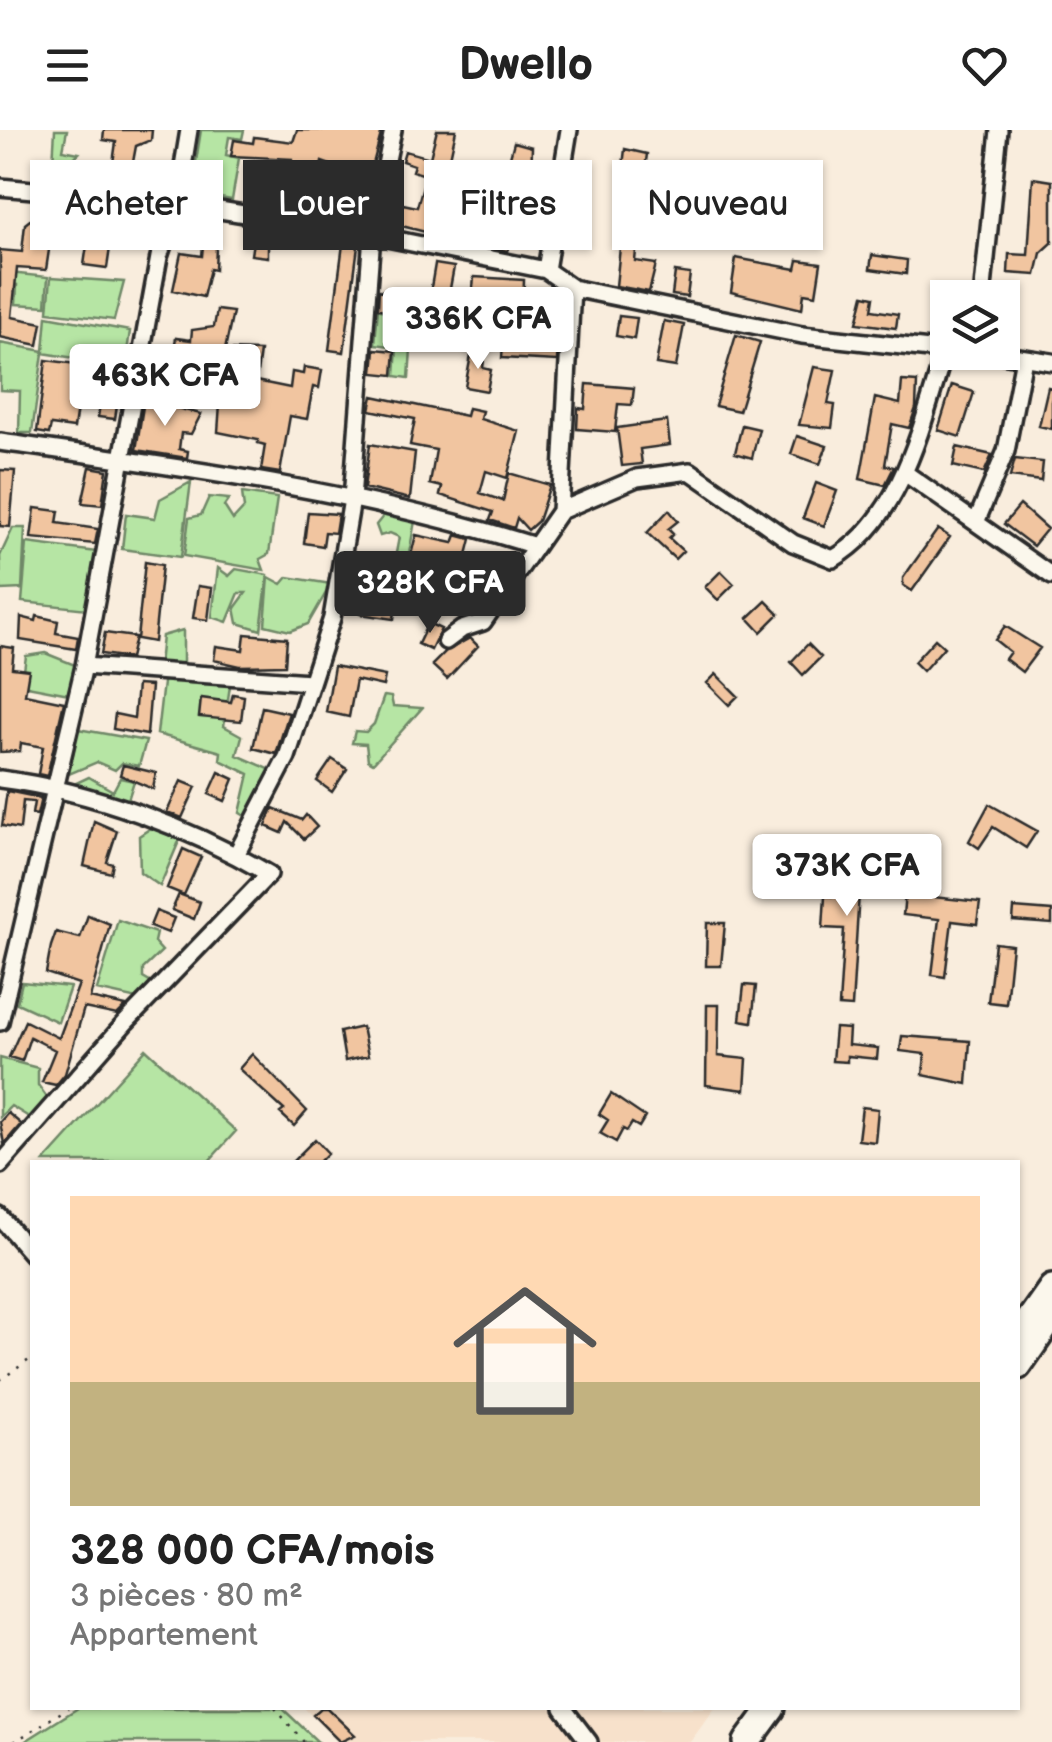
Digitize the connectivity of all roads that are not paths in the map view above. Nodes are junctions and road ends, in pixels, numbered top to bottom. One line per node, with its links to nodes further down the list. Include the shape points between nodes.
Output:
1 (189, 130): 5 (street)
2 (393, 130): 6 (street)
3 (568, 130): 12 (street)
4 (999, 130): 13 (street)
5 (184, 160)
6 (387, 160)
7 (0, 187): 8 (street)
8 (30, 190)
9 (404, 242): 12 (street)
10 (161, 250): 21 (street)
11 (371, 250): 23 (street)
12 (546, 270): 14 (street)
13 (984, 280)
14 (572, 288): 15 (street, via 802,335); 24 (street)
15 (930, 350)
16 (1020, 357): 17 (street)
17 (1024, 358): 18 (street); 25 (street, via 1006,451)
18 (1052, 362)
19 (940, 370): 22 (street)
20 (0, 442): 21 (street)
21 (123, 459): 23 (street); 29 (street)
22 (905, 473): 24 (street, via 858,544 833,559 792,543 690,471 637,478); 25 (street)
23 (352, 499): 26 (street); 30 (street, via 332,618)
24 (560, 511): 26 (street)
25 (977, 520): 27 (street)
26 (535, 546): 28 (street, via 483,622)
27 (1052, 576)
28 (446, 642)
29 (84, 666): 30 (street); 32 (street)
30 (310, 682): 33 (street, via 287,757)
31 (0, 779): 32 (street)
32 (56, 786): 33 (street); 34 (street)
33 (236, 854): 35 (street, via 269,874)
34 (0, 1022)
35 (0, 1165)
36 (0, 1217): 37 (street)
37 (30, 1252)
38 (1052, 1288): 40 (highway)
39 (1052, 1317): 41 (highway)
40 (1020, 1334)
41 (1020, 1363)
42 (564, 1710): 45 (street)
43 (751, 1710): 46 (highway)
44 (770, 1710): 47 (highway)
45 (589, 1742)
46 (727, 1742)
47 (746, 1742)

